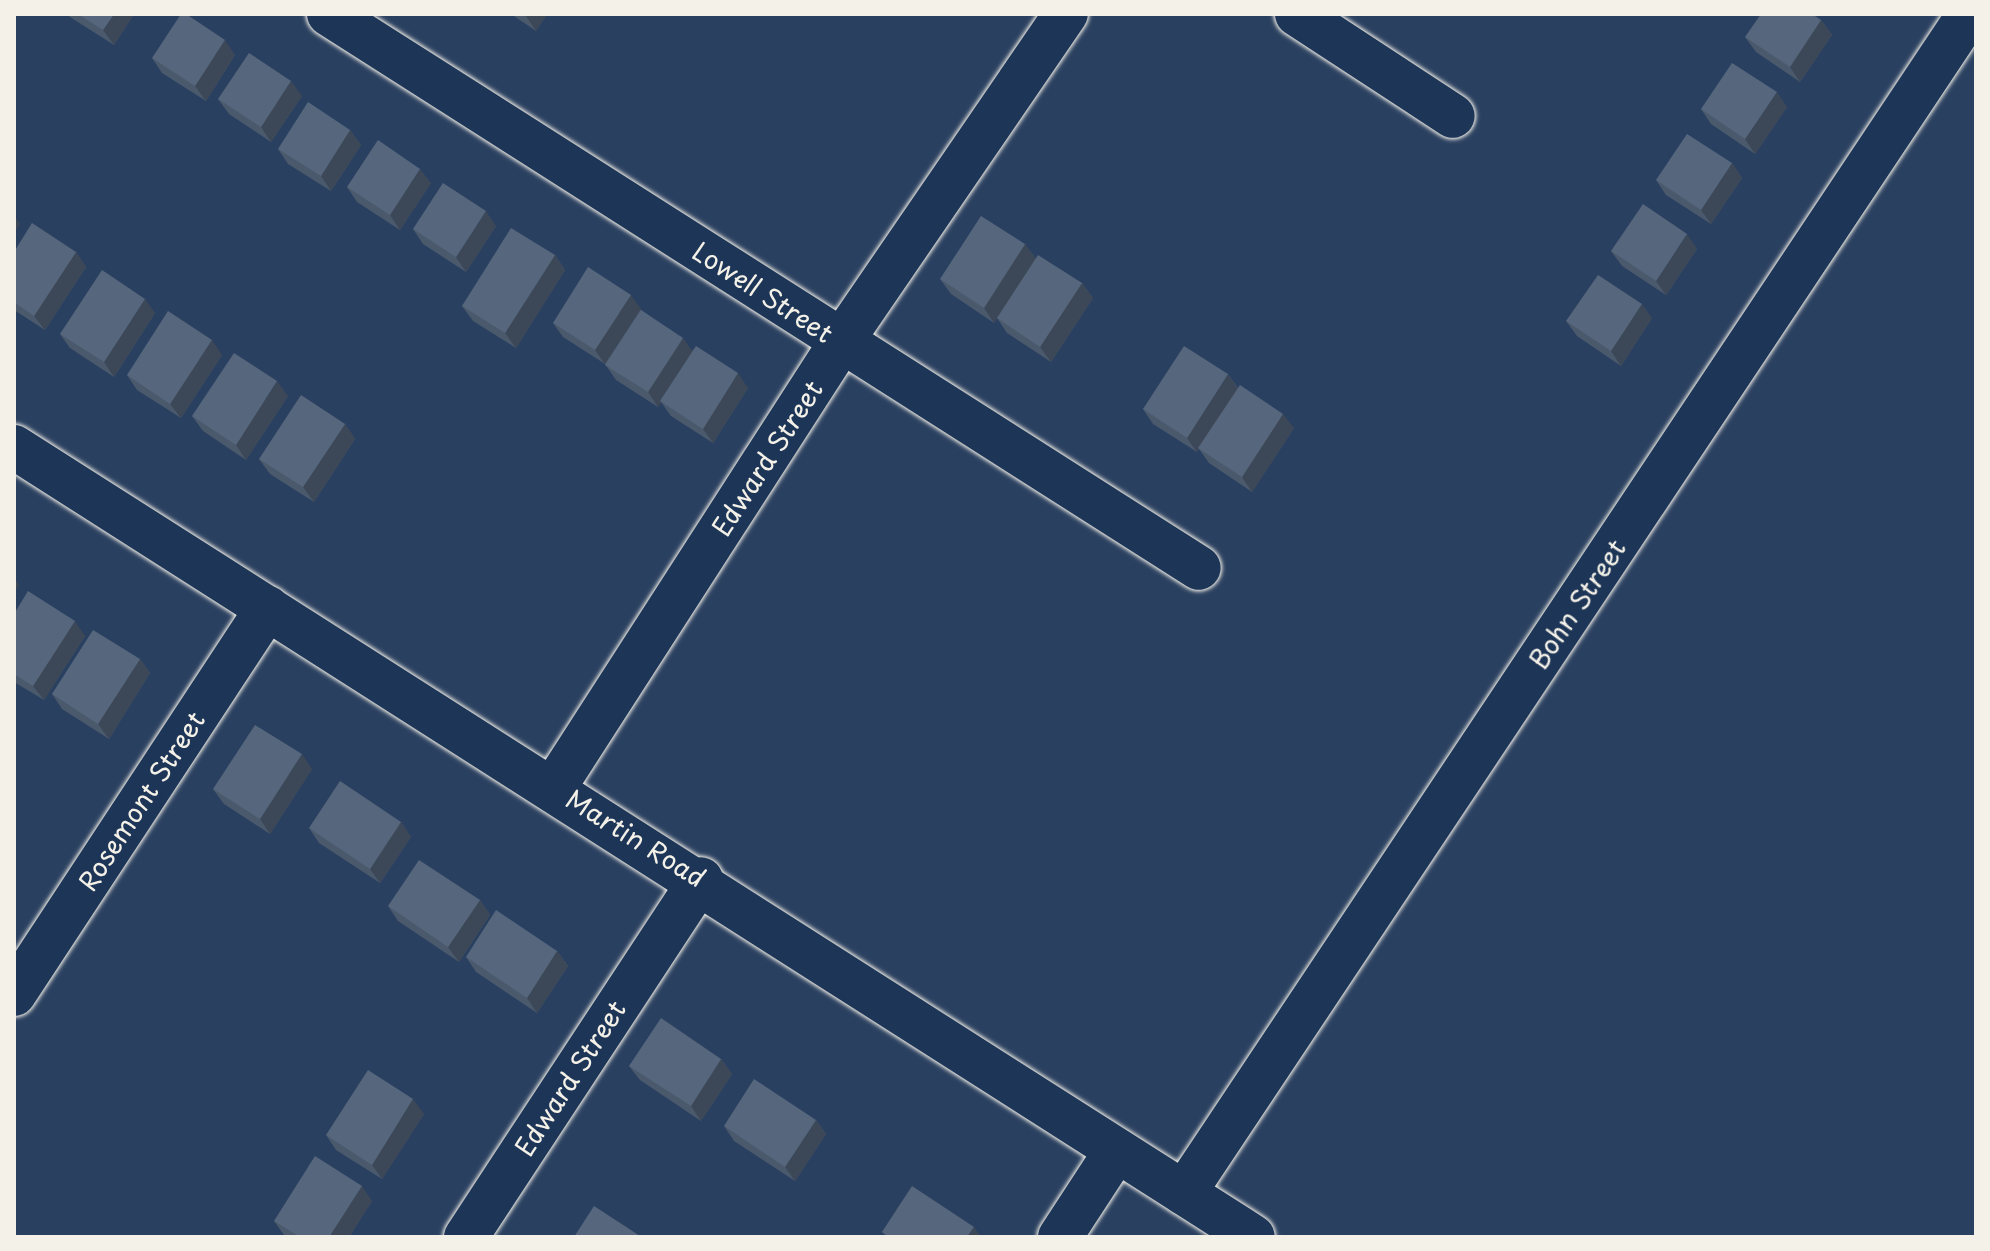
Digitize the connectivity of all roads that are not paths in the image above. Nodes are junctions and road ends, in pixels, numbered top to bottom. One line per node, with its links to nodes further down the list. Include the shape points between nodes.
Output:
1 (329, 14): 6 (street, Lowell Street)
2 (1066, 14): 6 (street, Edward Street)
3 (1297, 14): 5 (street)
4 (1969, 14): 14 (street, Bohn Street)
5 (1453, 116)
6 (841, 342): 8 (street, Lowell Street); 10 (street, Edward Street)
7 (14, 447): 9 (street, Martin Road)
8 (1199, 568)
9 (268, 608): 10 (street, Martin Road); 12 (street, Rosemont Street)
10 (555, 786): 11 (street, Martin Road)
11 (701, 879): 13 (street, Martin Road); 15 (street, Edward Street)
12 (14, 994)
13 (1116, 1151): 14 (street, Martin Road); 16 (street)
14 (1184, 1193): 17 (street, Martin Road)
15 (466, 1237)
16 (1060, 1237)
17 (1253, 1237)

